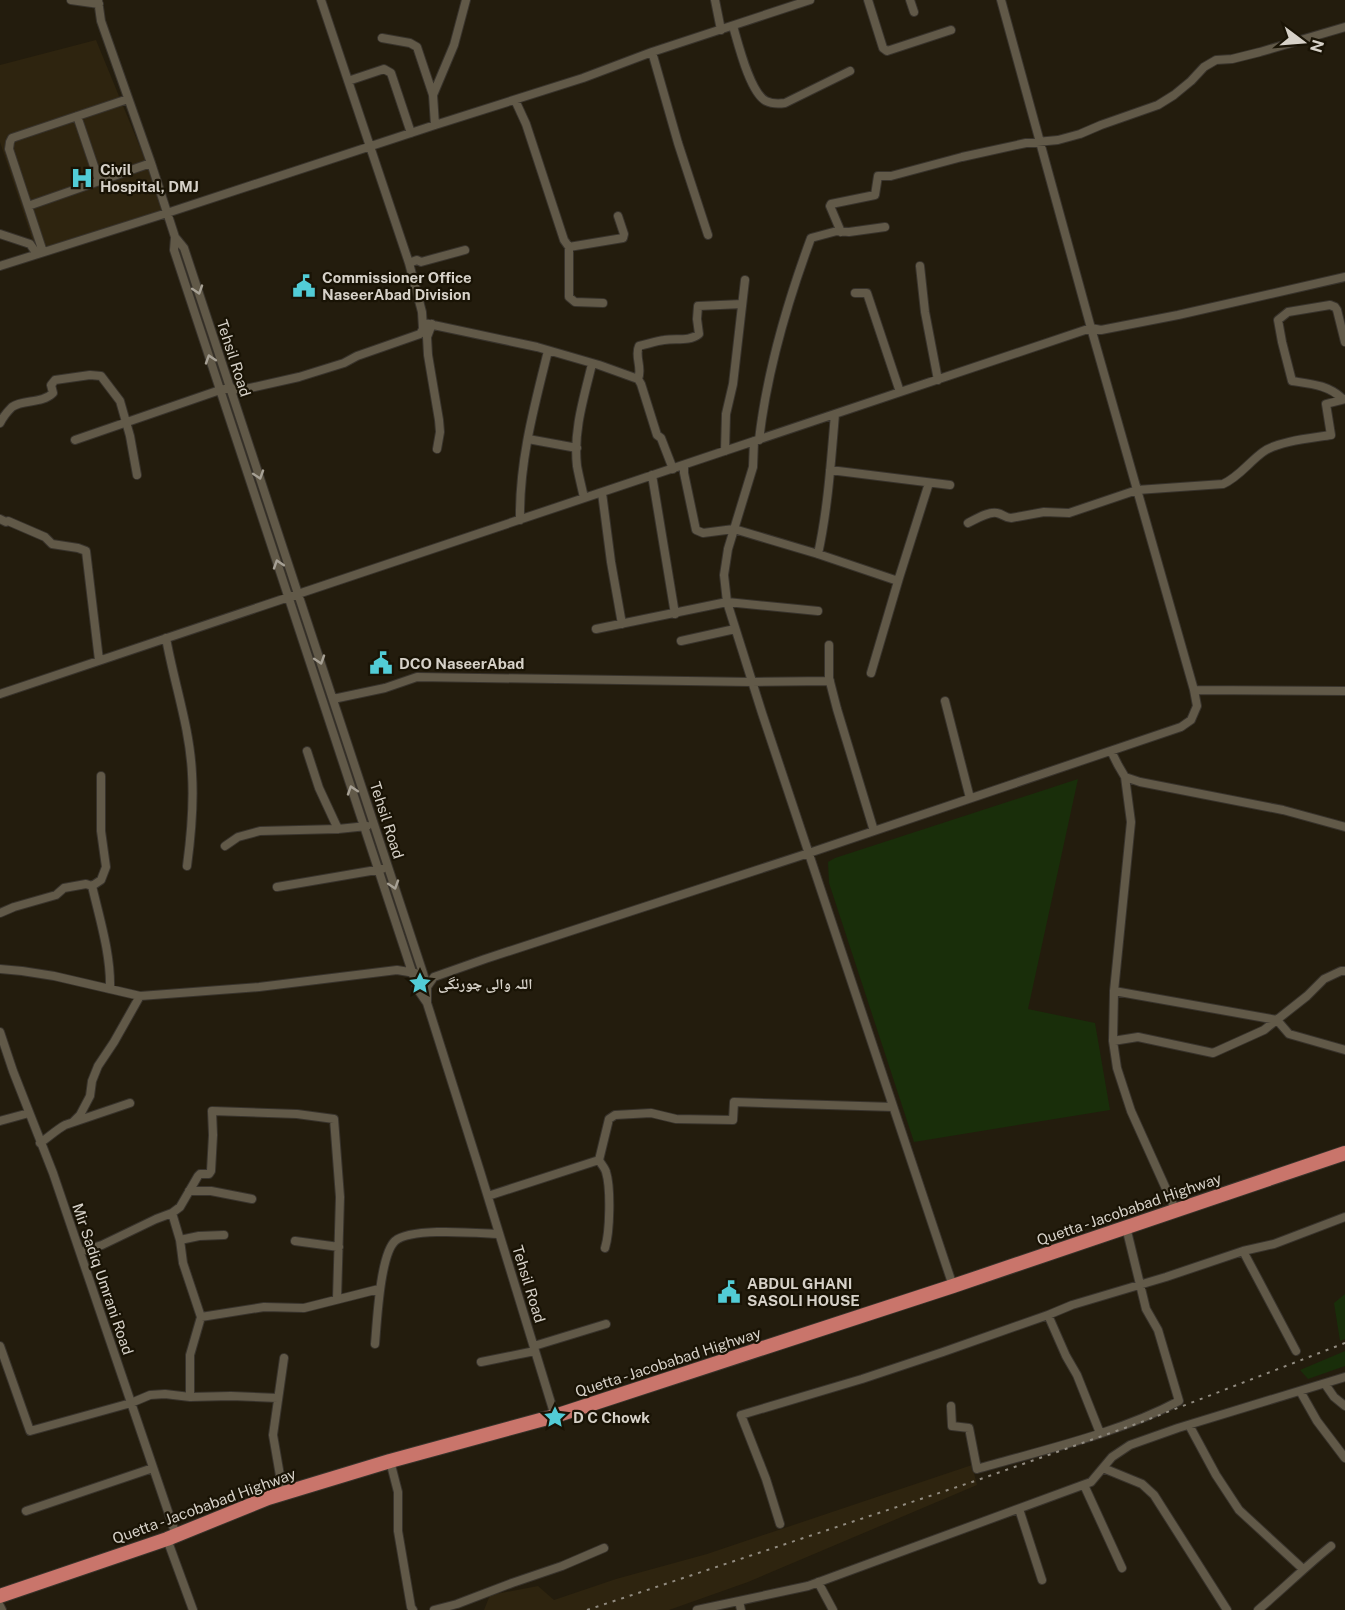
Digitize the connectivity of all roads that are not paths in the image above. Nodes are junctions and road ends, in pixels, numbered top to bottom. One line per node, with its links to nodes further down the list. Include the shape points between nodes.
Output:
1 (71, 0): 9 (street)
2 (321, 0): 18 (street)
3 (466, 0): 19 (street, via 454,45)
4 (715, 0): 13 (street)
5 (810, 0): 11 (street)
6 (868, 0): 14 (street, via 887,51)
7 (910, 0): 10 (street)
8 (1001, 0): 25 (street)
9 (99, 2): 20 (street, via 101,21)
10 (914, 12)
11 (733, 26): 13 (street); 17 (street, via 756,92 764,100 785,103)
12 (1345, 27): 25 (street, via 1260,52 1216,60 1158,105 1080,135)
13 (721, 30): 16 (street)
14 (951, 30)
15 (382, 38): 19 (street, via 417,47)
16 (652, 52): 21 (street); 35 (street)
17 (850, 71)
18 (348, 81): 24 (street, via 388,70); 26 (street)
19 (433, 95): 23 (street)
20 (128, 99): 22 (street); 27 (street)
21 (516, 100): 23 (street); 37 (street)
22 (77, 116): 28 (street); 29 (street, via 9,142)
23 (435, 125): 24 (street)
24 (411, 133): 26 (street)
25 (1041, 142): 33 (street, via 878,176 875,195 831,204); 49 (street)
26 (369, 147): 30 (street); 40 (street)
27 (152, 163): 28 (street); 30 (street)
28 (99, 181): 29 (street)
29 (28, 206): 39 (street)
30 (167, 213): 36 (street); 39 (street)
31 (618, 216): 37 (street, via 623,238)
32 (885, 227): 33 (street)
33 (840, 232): 64 (street, via 811,238 773,356)
34 (0, 234): 39 (street, via 30,244)
35 (708, 235)
36 (175, 237): 55 (street, Tehsil Road, one-way to 55, via 184,248); 56 (street, one-way to 36, via 174,250)
37 (569, 247): 46 (street, via 569,297 575,302)
38 (465, 250): 40 (street)
39 (40, 253): 41 (street)
40 (409, 263): 48 (street)
41 (0, 266)
42 (920, 266): 54 (street)
43 (1345, 276): 49 (street, via 1178,315 1101,330)
44 (745, 280): 47 (street)
45 (855, 293): 57 (street, via 867,292)
46 (603, 303)
47 (742, 304): 53 (street, via 698,306 697,337 639,346); 67 (street)
48 (428, 323): 51 (street); 55 (street, via 420,334 344,363 241,390); 66 (street, via 428,355 440,432)
49 (1091, 328): 54 (street); 75 (street)
50 (1345, 342): 58 (street, via 1337,310 1330,305 1288,312 1278,320 1293,381 1323,386)
51 (548, 351): 52 (street); 62 (street)
52 (592, 364): 53 (street); 65 (street, via 581,408)
53 (638, 379): 69 (street)
54 (938, 380): 57 (street)
55 (230, 388): 56 (street); 84 (street, Tehsil Road, one-way to 84)
56 (220, 390): 60 (street); 85 (street, one-way to 56)
57 (900, 392): 59 (street)
58 (1344, 399): 75 (street, via 1326,404 1331,435 1267,450 1223,484)
59 (835, 414): 64 (street); 70 (street)
60 (126, 422): 61 (street, via 120,401 107,382 101,376 90,375 55,380 51,396 14,406); 63 (street); 71 (street)
61 (0, 423)
62 (528, 439): 65 (street); 79 (street, via 519,496)
63 (75, 440)
64 (757, 440): 67 (street); 81 (street)
65 (577, 448): 77 (street)
66 (437, 449)
67 (724, 451): 68 (street)
68 (684, 465): 69 (street); 81 (street, via 696,530)
69 (673, 469): 72 (street)
70 (830, 471): 73 (street); 82 (street)
71 (137, 474)
72 (652, 476): 76 (street); 88 (street)
73 (929, 483): 74 (street); 83 (street)
74 (951, 485)
75 (1137, 490): 80 (street, via 1069,513 1005,518 994,512); 99 (street)
76 (602, 493): 77 (street); 89 (street)
77 (584, 498): 79 (street)
78 (0, 519): 95 (street, via 45,537 52,544 86,551)
79 (520, 520): 84 (street)
80 (968, 523)
81 (734, 529): 82 (street); 86 (street, via 724,575)
82 (818, 554): 83 (street, via 895,580)
83 (899, 578): 96 (street)
84 (298, 595): 85 (street); 102 (street, Tehsil Road, one-way to 102)
85 (289, 598): 92 (street); 110 (street, one-way to 85)
86 (727, 602): 87 (street); 88 (street); 91 (street)
87 (818, 611)
88 (675, 614): 89 (street)
89 (622, 624): 90 (street)
90 (596, 629)
91 (735, 629): 93 (street); 98 (street)
92 (166, 638): 95 (street); 116 (street, via 192,774 192,832)
93 (681, 641)
94 (829, 645): 97 (street)
95 (99, 660): 101 (street)
96 (871, 674)
97 (830, 681): 98 (street); 113 (street)
98 (752, 682): 102 (street, via 417,677); 115 (street)
99 (1194, 690): 100 (street); 105 (street, via 1197,706 1191,720)
100 (1345, 691)
101 (0, 694)
102 (333, 699): 109 (street, Tehsil Road)
103 (945, 701): 108 (street)
104 (307, 751): 112 (street)
105 (1111, 751): 107 (street); 108 (street)
106 (101, 776): 119 (street, via 101,831 106,867)
107 (1125, 777): 111 (street); 130 (street, via 1131,822)
108 (970, 798): 113 (street)
109 (374, 825): 110 (street); 117 (street, Tehsil Road)
110 (364, 827): 112 (street); 118 (street)
111 (1345, 827)
112 (338, 829): 114 (street, via 260,831 238,837)
113 (874, 831): 115 (street)
114 (225, 846)
115 (809, 853): 126 (street); 138 (street)
116 (187, 866)
117 (388, 867): 118 (street); 125 (street, Tehsil Road, one-way to 125)
118 (378, 870): 120 (street); 124 (street)
119 (92, 886): 121 (street, via 64,888 56,895); 128 (street)
120 (277, 887)
121 (0, 913)
122 (0, 969): 128 (street)
123 (1345, 971): 133 (street, via 1324,979)
124 (413, 973): 125 (street); 129 (street); 131 (street, via 397,970 259,987)
125 (423, 973): 126 (street); 127 (street, Tehsil Road)
126 (434, 977): 127 (street)
127 (427, 987): 129 (street); 132 (street, Tehsil Road)
128 (110, 989): 131 (street)
129 (418, 990): 132 (street)
130 (1114, 991): 133 (street); 135 (street)
131 (140, 996): 141 (street, via 98,1066 90,1096)
132 (427, 1003): 146 (street, Tehsil Road)
133 (1277, 1020): 135 (street, via 1213,1053 1138,1037); 136 (street, via 1289,1034)
134 (0, 1032): 139 (street, Mir Sadiq Umrani Road)
135 (1113, 1041): 148 (street, via 1131,1111)
136 (1345, 1050)
137 (129, 1103): 141 (street)
138 (893, 1107): 144 (street, via 734,1102 733,1120 676,1119 651,1113 615,1115 609,1119); 161 (street)
139 (29, 1113): 140 (street); 142 (street, Mir Sadiq Umrani Road)
140 (0, 1122)
141 (73, 1122): 142 (street)
142 (40, 1143): 159 (street, Mir Sadiq Umrani Road)
143 (1345, 1153): 148 (highway, Quetta - Jacobabad Highway)
144 (599, 1160): 146 (street); 157 (street, via 606,1173 608,1191)
145 (189, 1191): 147 (street); 149 (street); 156 (street, via 200,1174 211,1171 212,1111 334,1119)
146 (488, 1196): 152 (street, Tehsil Road)
147 (252, 1199)
148 (1176, 1210): 151 (highway, Quetta - Jacobabad Highway)
149 (172, 1213): 154 (street); 159 (street)
150 (1345, 1217): 158 (street, via 1274,1244)
151 (1126, 1227): 160 (street); 161 (highway, Quetta - Jacobabad Highway)
152 (499, 1234): 162 (street, via 404,1235 388,1253); 169 (street, Tehsil Road)
153 (224, 1235): 154 (street)
154 (180, 1240): 165 (street, via 183,1263)
155 (295, 1241): 156 (street)
156 (339, 1247): 163 (street)
157 (605, 1248)
158 (1243, 1251): 160 (street); 170 (street)
159 (80, 1252): 178 (street, Mir Sadiq Umrani Road)
160 (1141, 1284): 164 (street); 183 (street, via 1179,1401 1154,1415)
161 (953, 1286): 181 (highway, Quetta - Jacobabad Highway)
162 (379, 1289): 163 (street); 167 (street)
163 (337, 1299): 165 (street, via 304,1308 264,1307)
164 (1048, 1315): 183 (street); 192 (street, via 862,1379 741,1415)
165 (201, 1317): 176 (street, via 190,1354)
166 (606, 1324): 169 (street)
167 (375, 1344)
168 (0, 1346): 178 (street, via 30,1431)
169 (534, 1348): 172 (street); 181 (street, Tehsil Road)
170 (1296, 1352)
171 (284, 1358): 177 (street)
172 (482, 1362)
173 (1345, 1377): 174 (street)
174 (1325, 1384): 175 (street); 180 (street)
175 (1300, 1391): 182 (street); 184 (street)
176 (190, 1397): 177 (street); 178 (street, via 150,1395)
177 (278, 1398): 189 (street, via 273,1435)
178 (131, 1403): 186 (street, Mir Sadiq Umrani Road)
179 (951, 1406): 183 (street, via 952,1426 969,1428 977,1469)
180 (1345, 1406)
181 (555, 1416): 185 (highway, Quetta - Jacobabad Highway)
182 (1189, 1425): 187 (street, via 1130,1445); 197 (street, via 1239,1510)
183 (1100, 1433)
184 (1345, 1458)
185 (390, 1461): 189 (highway, Quetta - Jacobabad Highway); 206 (street, via 398,1492 398,1531 405,1581)
186 (153, 1468): 191 (street); 193 (street, Mir Sadiq Umrani Road)
187 (1103, 1468): 188 (street); 211 (street, via 1142,1484 1154,1495)
188 (1084, 1485): 190 (street); 196 (street)
189 (283, 1493): 193 (highway, Quetta - Jacobabad Highway)
190 (1019, 1509): 198 (street); 199 (street)
191 (26, 1511)
192 (780, 1524)
193 (171, 1537): 200 (highway, Quetta - Jacobabad Highway); 205 (street, Mir Sadiq Umrani Road)
194 (1331, 1546): 197 (street)
195 (604, 1548): 207 (street)
196 (1122, 1568)
197 (1302, 1569): 212 (street)
198 (1042, 1580)
199 (818, 1582): 201 (street); 210 (street)
200 (0, 1596)
201 (739, 1601): 203 (street); 209 (street)
202 (0, 1606): 204 (street)
203 (708, 1608): 208 (street)
204 (2, 1610)
205 (193, 1610)
206 (413, 1610)
207 (434, 1610)
208 (697, 1610)
209 (741, 1610)
210 (833, 1610)
211 (1227, 1610)
212 (1258, 1610)

